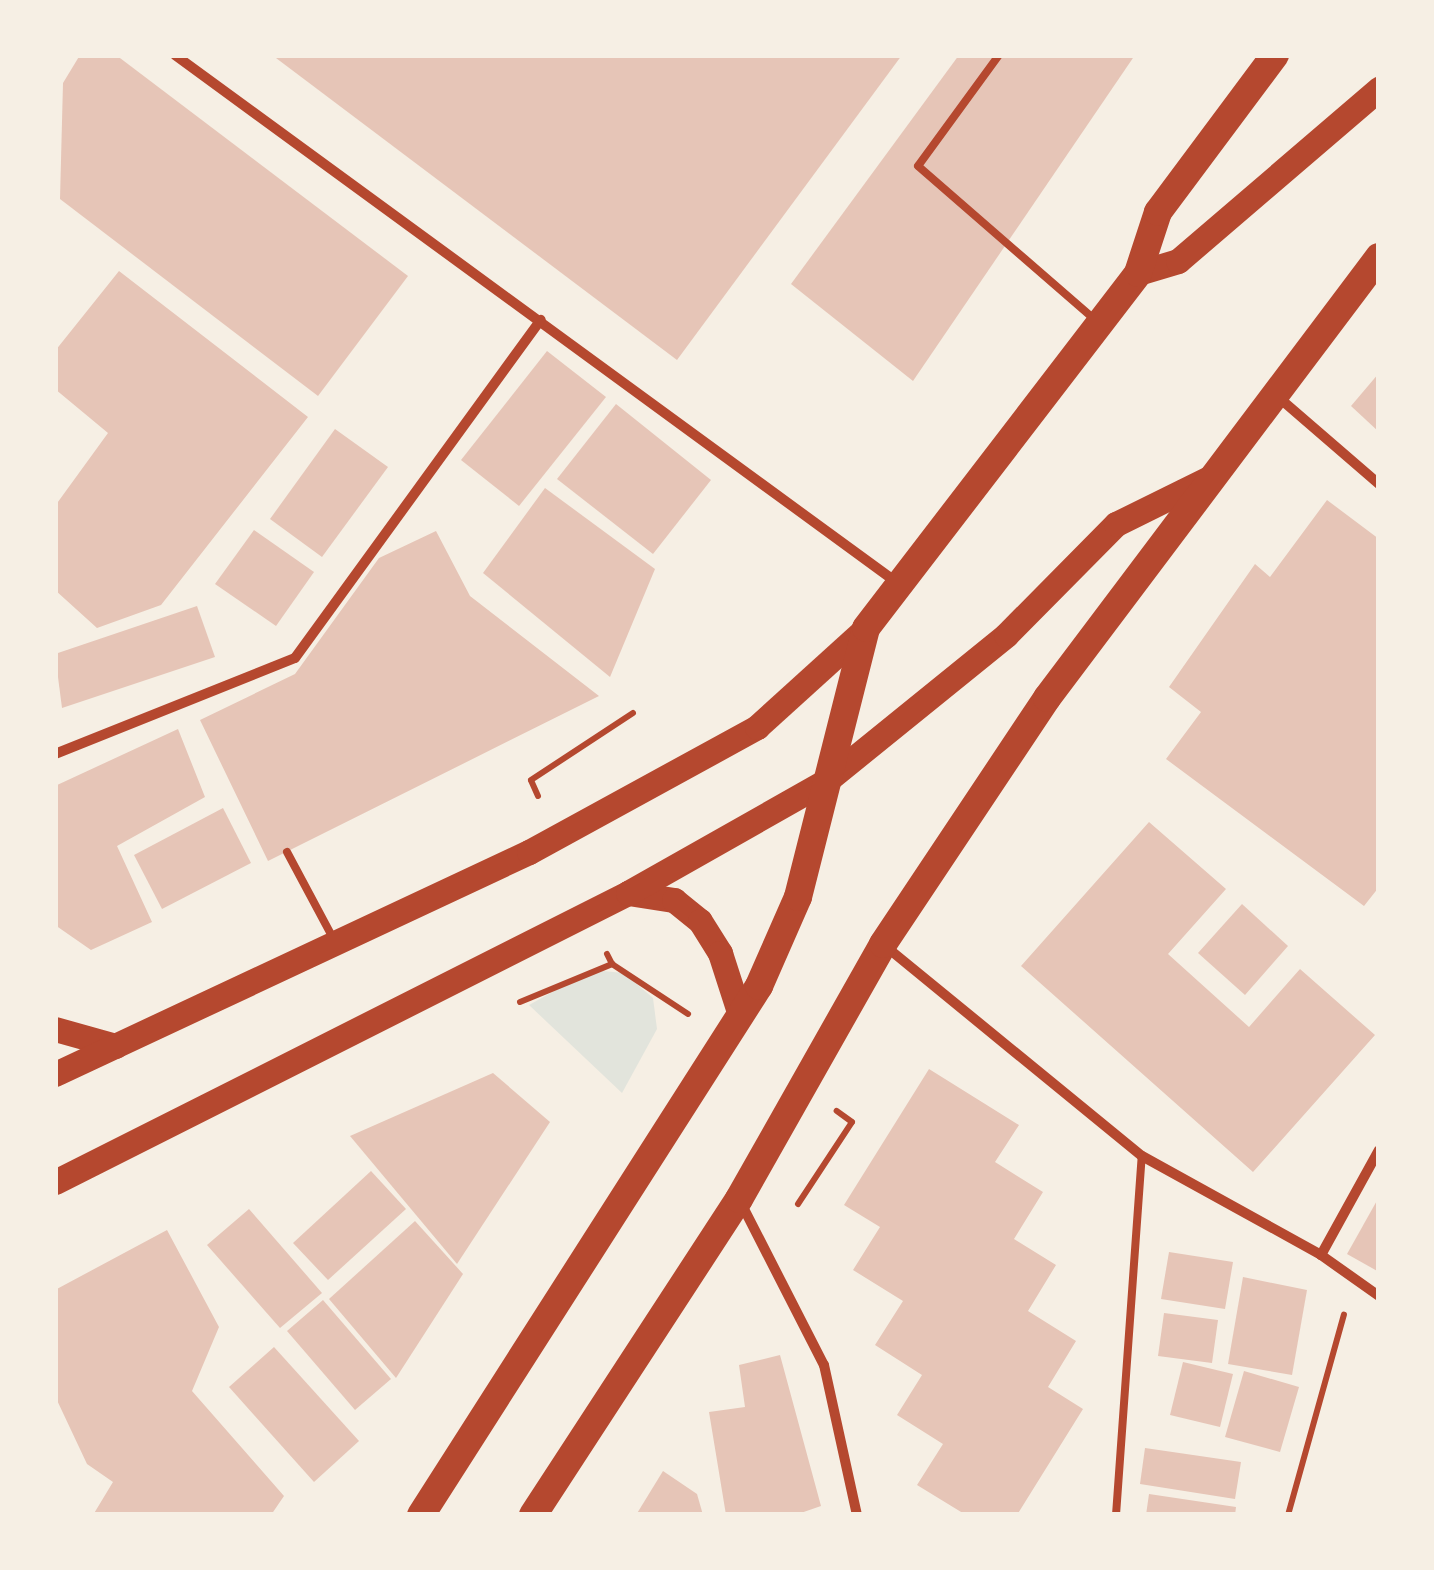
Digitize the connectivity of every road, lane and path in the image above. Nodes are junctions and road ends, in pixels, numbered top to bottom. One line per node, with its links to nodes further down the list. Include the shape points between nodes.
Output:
1 (175, 55): 7 (street)
2 (999, 55): 8 (lane, via 918,166)
3 (1275, 55): 6 (highway, via 1158,212)
4 (1379, 89): 6 (main road, via 1178,262)
5 (1379, 257): 9 (highway)
6 (1138, 273): 8 (highway)
7 (541, 320): 12 (street); 15 (street, via 295,658)
8 (1100, 324): 12 (highway)
9 (1276, 395): 10 (highway); 11 (street)
10 (1213, 476): 16 (main road, via 1116,524 1006,635); 21 (highway, via 1047,698)
11 (1379, 484)
12 (896, 582): 13 (highway)
13 (866, 628): 16 (highway); 20 (main road, via 757,726 529,852)
14 (633, 713): 17 (path, via 531,780)
15 (55, 754)
16 (826, 781): 19 (main road); 25 (highway, via 798,897)
17 (546, 814)
18 (288, 852): 20 (lane)
19 (628, 893): 25 (main road, via 674,900 700,921 720,954); 33 (main road)
20 (336, 942): 28 (main road)
21 (883, 944): 32 (street); 34 (highway)
22 (604, 947): 23 (path)
23 (612, 964): 24 (path); 26 (path)
24 (516, 1003)
25 (740, 1015): 39 (highway)
26 (692, 1016)
27 (55, 1029): 28 (main road)
28 (116, 1046): 29 (main road)
29 (55, 1074)
30 (820, 1101): 35 (path, via 852,1122)
31 (1379, 1150): 36 (street)
32 (1142, 1156): 36 (street); 42 (lane)
33 (55, 1182)
34 (739, 1200): 40 (highway); 41 (street, via 824,1365)
35 (798, 1204)
36 (1322, 1255): 37 (street)
37 (1354, 1280): 38 (street); 43 (path)
38 (1379, 1296)
39 (421, 1515)
40 (533, 1515)
41 (856, 1515)
42 (1116, 1515)
43 (1288, 1515)

